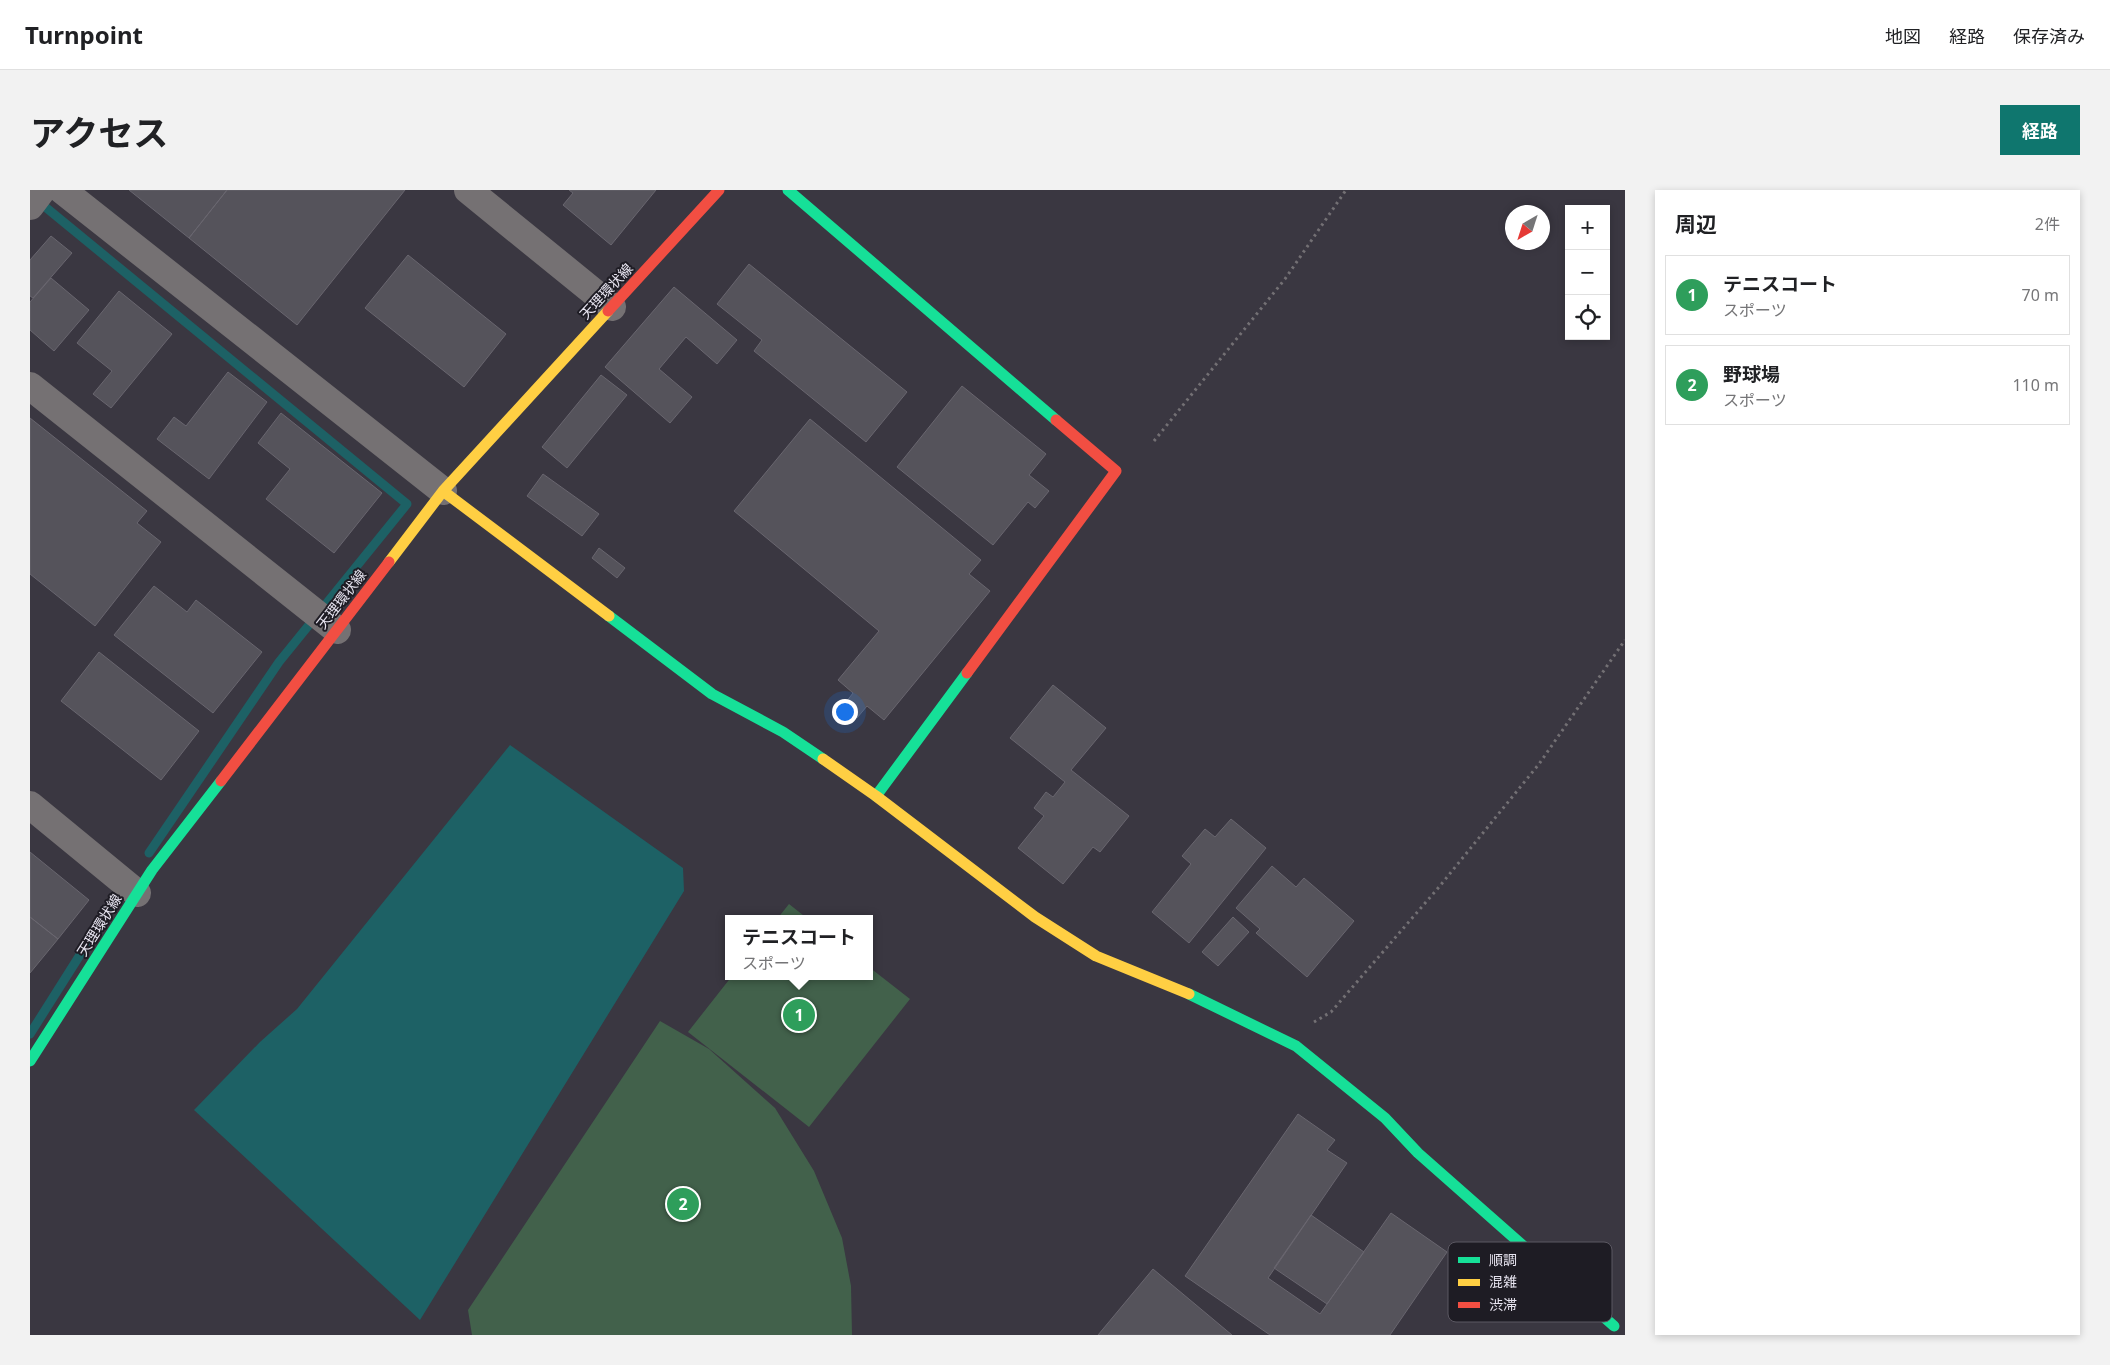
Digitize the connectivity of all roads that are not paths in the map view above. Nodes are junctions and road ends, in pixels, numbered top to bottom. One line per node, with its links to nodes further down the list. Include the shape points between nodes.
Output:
1 (42, 190): 6 (street)
2 (62, 190): 9 (street)
3 (468, 190): 7 (street)
4 (719, 190): 7 (street, 天理環状線)
5 (788, 190): 11 (street, via 1116,471)
6 (30, 206)
7 (612, 307): 9 (street, 天理環状線)
8 (30, 386): 10 (street)
9 (444, 490): 10 (street, 天理環状線); 11 (street, via 712,694 783,732)
10 (337, 630): 13 (street, 天理環状線)
11 (876, 796): 15 (street, via 1035,918 1096,956 1197,997 1296,1046 1385,1118 1418,1153)
12 (30, 805): 13 (street)
13 (137, 893): 14 (street, 天理環状線)
14 (30, 1061)
15 (1523, 1242)
16 (1620, 1324): 17 (street)
17 (1601, 1332)

